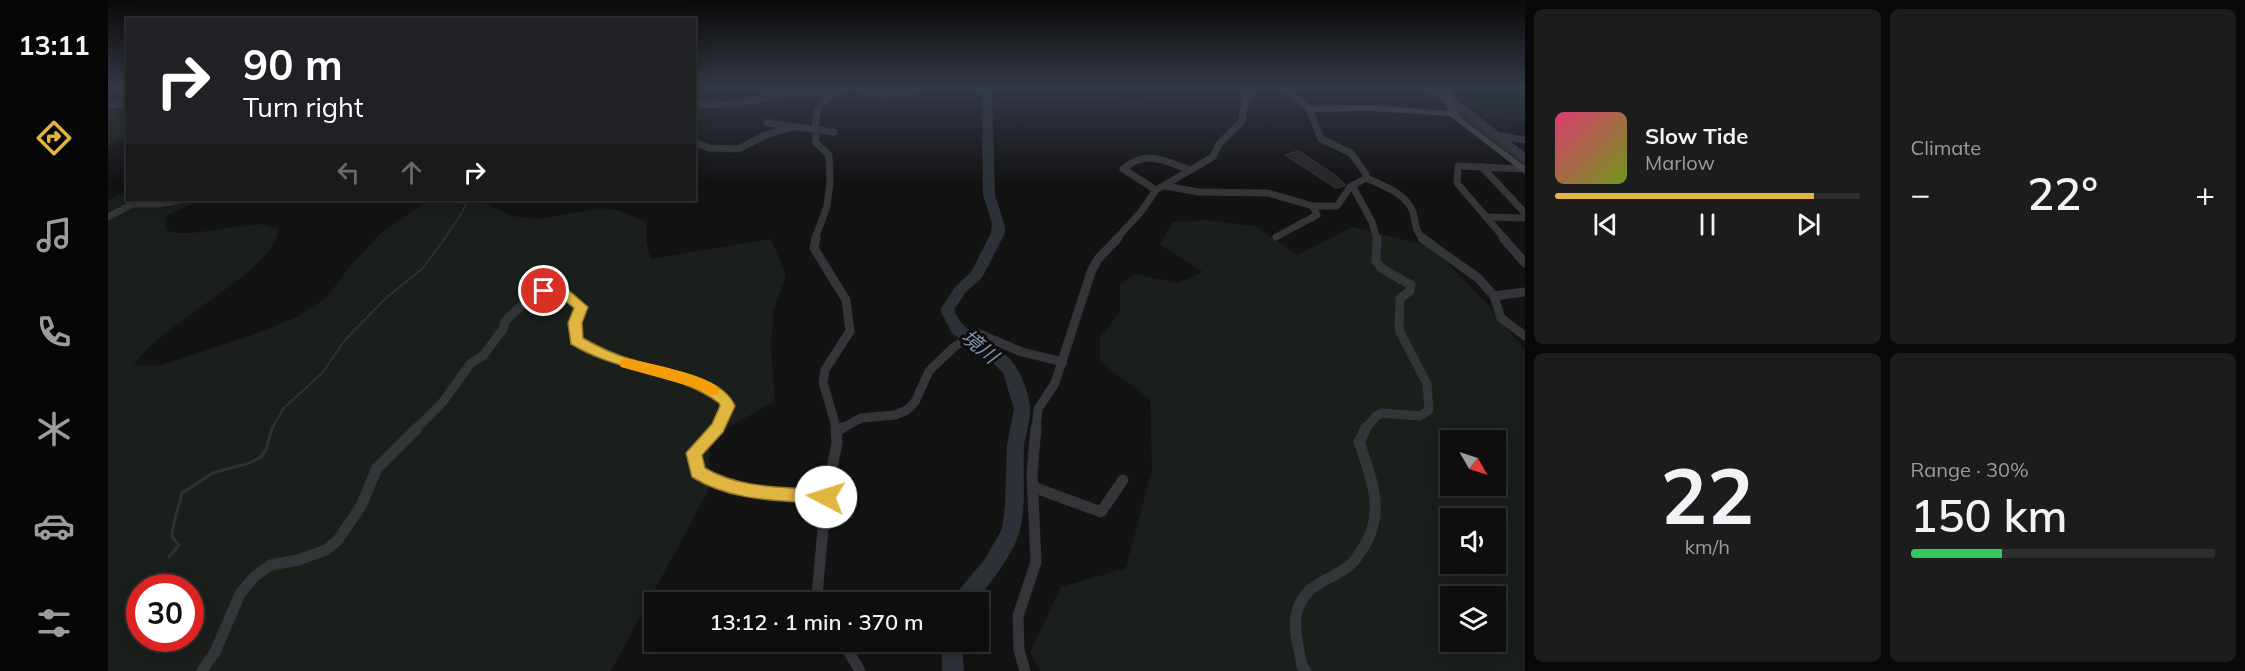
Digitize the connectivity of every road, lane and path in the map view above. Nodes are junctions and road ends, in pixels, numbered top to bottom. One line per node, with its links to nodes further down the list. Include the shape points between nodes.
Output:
1 (815, 119): 8 (street)
2 (1242, 119): 15 (street, via 1219,144 1213,157)
3 (1314, 119): 17 (street, via 1321,139 1351,153)
4 (1470, 119): 16 (street)
5 (1476, 119): 10 (street)
6 (767, 123): 7 (street)
7 (794, 127): 8 (street); 12 (street, via 763,136 739,149 709,148)
8 (816, 130): 9 (street); 33 (street, via 816,143 829,155 830,183 814,248 846,300 850,331 825,370 824,382)
9 (834, 132)
10 (1497, 135): 11 (street); 13 (street)
11 (1525, 140)
12 (696, 143)
13 (1525, 157)
14 (1482, 167): 16 (street); 23 (street); 25 (street, via 1458,166 1457,183)
15 (1190, 170): 19 (street); 19 (street, via 1146,156 1137,157 1123,169)
16 (1524, 170)
17 (1366, 178): 18 (street); 30 (street, via 1406,198 1417,232 1485,282)
18 (1352, 185): 22 (street, via 1337,206); 42 (street, via 1376,231 1380,250 1376,261 1411,285 1410,291 1400,298 1399,330 1427,384 1429,410 1420,416 1382,411 1371,417 1359,442 1377,513 1370,539 1351,565 1303,596 1295,618)
19 (1161, 188): 22 (street, via 1268,193); 32 (street, via 1098,259 1079,304)
20 (139, 201): 21 (street); 24 (street)
21 (174, 201)
22 (1313, 206): 27 (street, via 1317,215)
23 (1525, 213)
24 (108, 217)
25 (1487, 217): 26 (street); 28 (street)
26 (1525, 218)
27 (1276, 237)
28 (1525, 263)
29 (1525, 292): 30 (street)
30 (1494, 296): 31 (street, via 1501,318)
31 (1525, 336)
32 (1063, 362): 33 (street, via 1022,352 977,333 954,347 929,371 915,402 907,410 861,418); 35 (street, via 1038,409)
33 (837, 431): 36 (street)
34 (1123, 480): 35 (street, via 1101,512)
35 (1033, 487): 39 (street, via 1036,562 1018,616 1019,650)
36 (826, 497): 37 (street); 40 (street, via 742,490 697,472 694,453 718,428 728,406 725,399 697,383 593,351 576,340 575,323 581,307 562,292 544,291 520,305 442,403 377,468 361,506 338,540 326,550 271,565 255,576 240,594)
37 (817, 592)
38 (849, 652): 41 (street)
39 (1026, 669)
40 (202, 671)
41 (860, 671)
42 (1306, 671)

